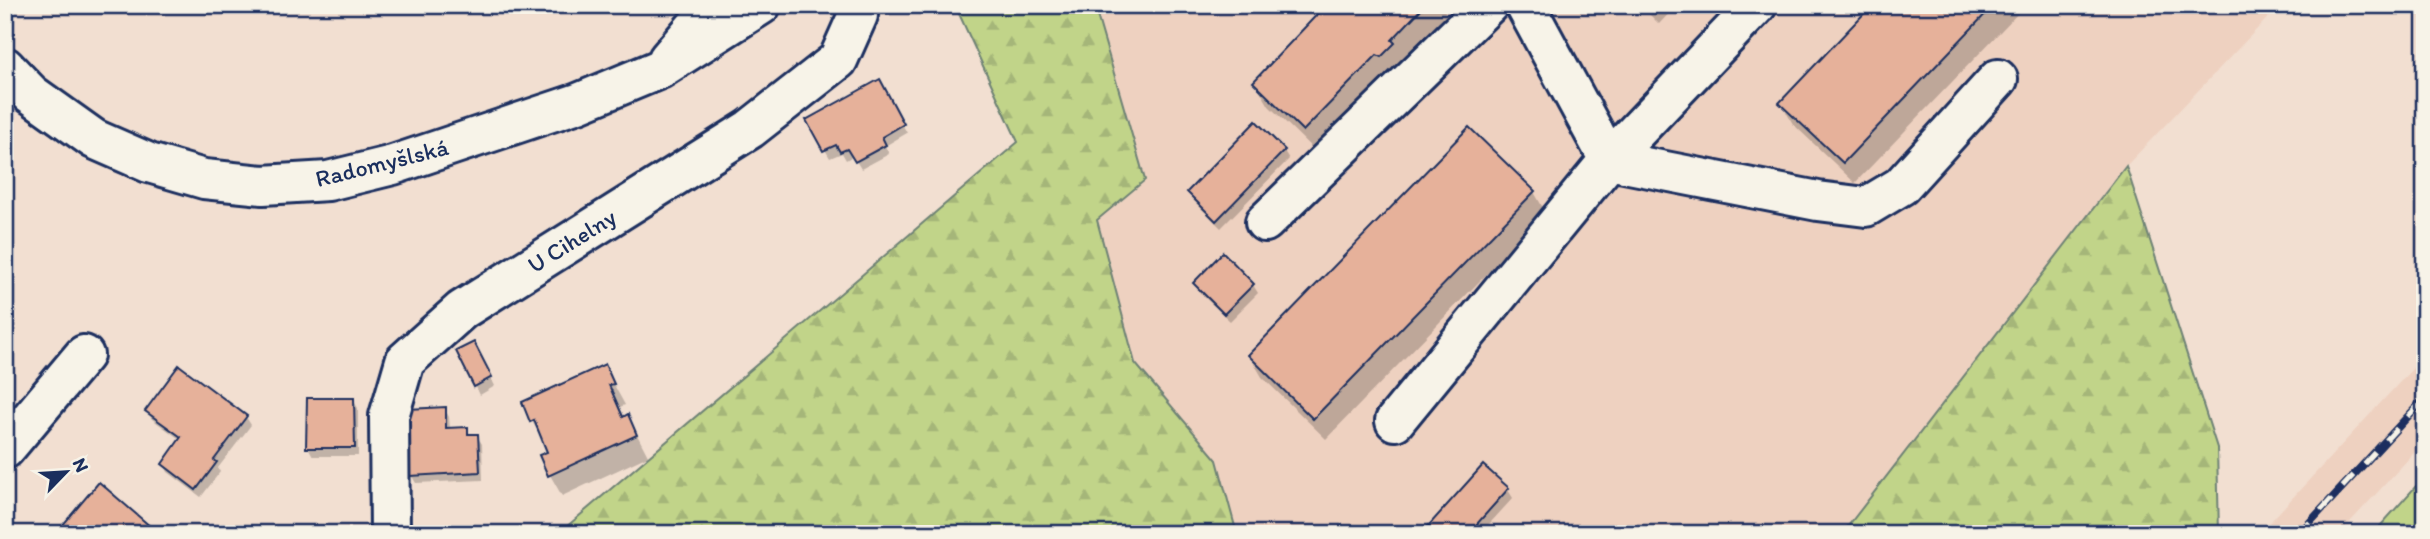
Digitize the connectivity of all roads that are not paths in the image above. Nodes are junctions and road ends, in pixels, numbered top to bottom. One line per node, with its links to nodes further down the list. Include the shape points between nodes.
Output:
1 (714, 5): 8 (street)
2 (761, 5): 8 (street, Radomyšlská)
3 (855, 5): 15 (street, U Cihelny, via 858,15 838,60 750,129 462,310 405,361 389,416)
4 (1488, 5): 11 (street)
5 (1525, 5): 10 (street)
6 (1758, 5): 10 (street)
7 (5, 67): 8 (street, Radomyšlská, via 31,94 94,139 149,163 204,178 263,185 328,181 393,165 578,103)
8 (660, 69)
9 (1998, 79): 10 (street, via 1901,186 1866,207)
10 (1609, 160): 13 (street)
11 (1265, 222)
12 (84, 355): 14 (street)
13 (1395, 421)
14 (5, 449)
15 (390, 534)

